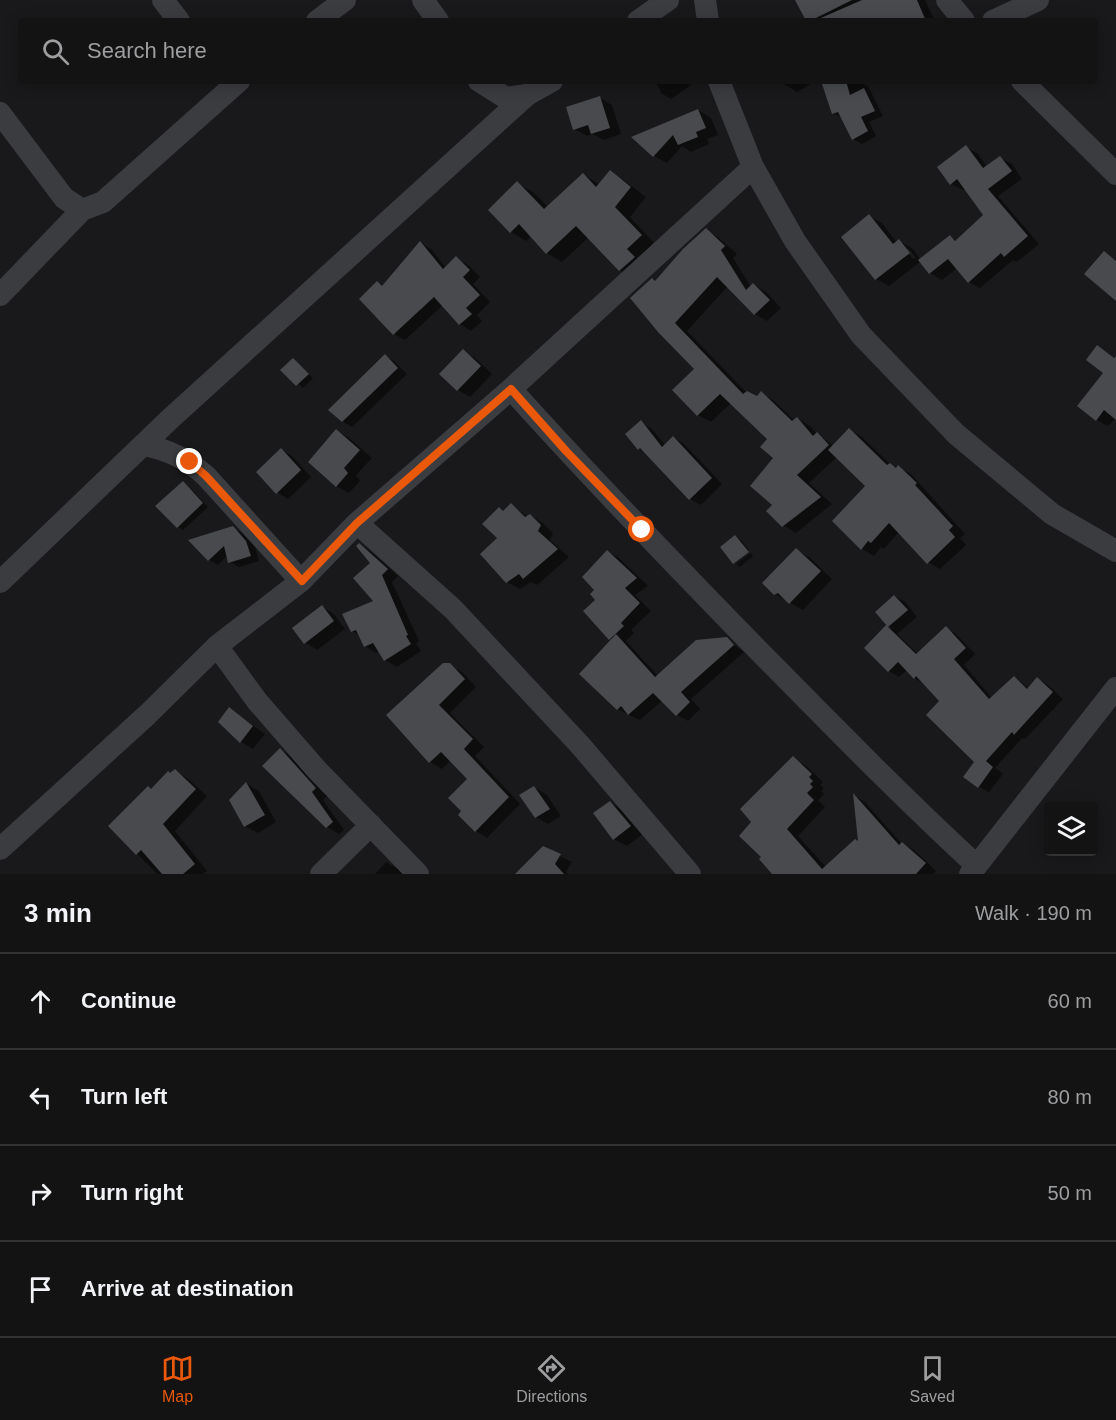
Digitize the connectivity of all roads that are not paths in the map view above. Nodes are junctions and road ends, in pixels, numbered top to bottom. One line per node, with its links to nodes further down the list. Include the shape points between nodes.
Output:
1 (163, 0): 8 (street)
2 (345, 0): 9 (street)
3 (423, 0): 10 (street)
4 (668, 0): 11 (street)
5 (705, 0): 12 (street)
6 (947, 0): 13 (street)
7 (1038, 0): 14 (street)
8 (177, 18)
9 (321, 18)
10 (436, 18)
11 (642, 18)
12 (708, 18)
13 (962, 18)
14 (999, 18)
15 (231, 84): 24 (street, via 103,202)
16 (484, 84): 20 (street, via 506,98)
17 (547, 84): 20 (street)
18 (720, 84): 22 (street)
19 (1025, 84): 23 (street)
20 (527, 95): 27 (street)
21 (0, 113): 24 (street, via 64,198)
22 (753, 167): 26 (street); 29 (street, via 795,241 861,335 956,434 1052,514)
23 (1116, 174)
24 (82, 210): 25 (street)
25 (0, 295)
26 (511, 389): 28 (street); 36 (street, via 566,451)
27 (144, 445): 30 (street, via 190,462); 31 (street)
28 (357, 523): 30 (street); 39 (street, via 453,609 580,745)
29 (1116, 551)
30 (302, 581): 32 (street)
31 (0, 582)
32 (218, 646): 34 (street, via 257,701); 35 (street)
33 (1116, 688): 36 (street)
34 (371, 825): 37 (street); 38 (street)
35 (0, 849)
36 (973, 869)
37 (321, 874)
38 (418, 874)
39 (690, 874)

